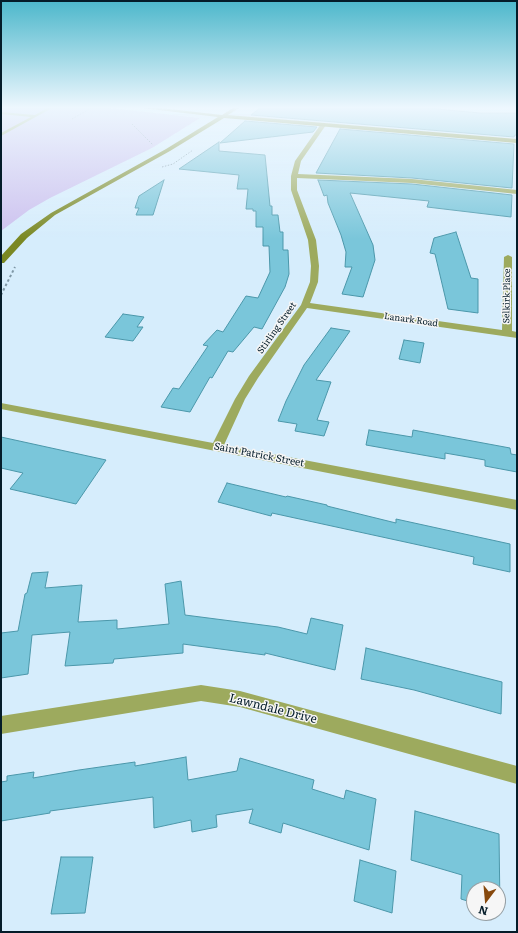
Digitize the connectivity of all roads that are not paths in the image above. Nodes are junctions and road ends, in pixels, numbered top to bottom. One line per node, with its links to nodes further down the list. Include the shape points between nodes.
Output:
1 (165, 152): 6 (main road, via 53,214 24,236)
2 (305, 152): 3 (street, Stirling Street, via 298,161)
3 (294, 176): 4 (street, via 412,181); 7 (street, Stirling Street, via 294,190 312,240 314,253 314,282)
4 (517, 192)
5 (508, 257): 8 (street, Selkirk Place)
6 (1, 261)
7 (305, 306): 8 (street, Lanark Road); 11 (street, Stirling Street, via 253,378)
8 (507, 334): 9 (street, Lanark Road)
9 (517, 336)
10 (1, 406): 11 (street, Saint Patrick Street)
11 (217, 447): 12 (street, Saint Patrick Street)
12 (517, 505)
13 (1, 724): 14 (street, Lawndale Drive, via 201,693 240,699)
14 (517, 775)

